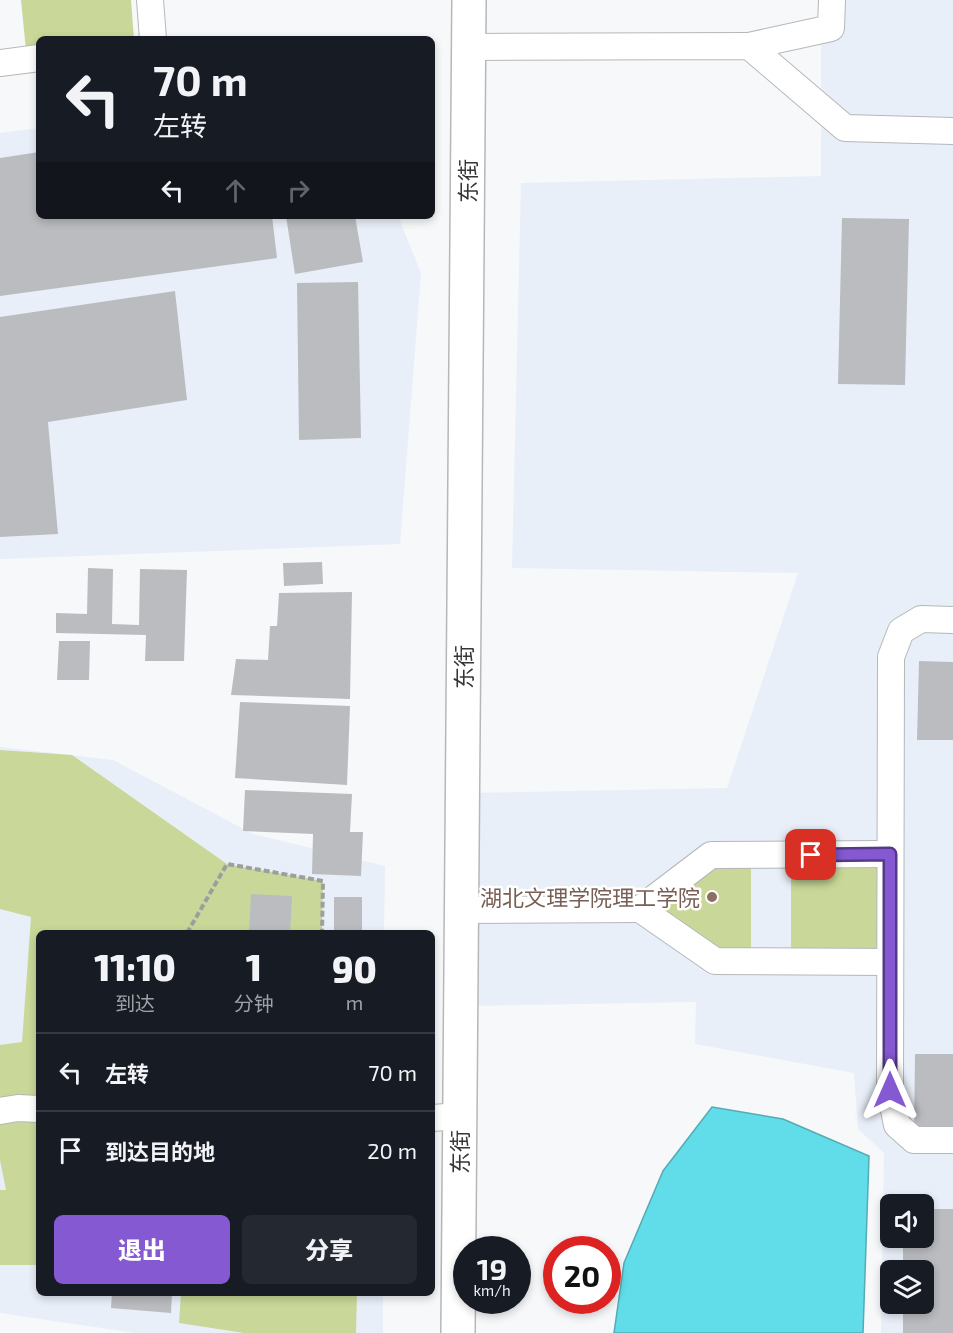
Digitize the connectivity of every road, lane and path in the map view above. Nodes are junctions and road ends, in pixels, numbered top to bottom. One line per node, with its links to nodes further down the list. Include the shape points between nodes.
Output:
1 (150, 0): 4 (lane)
2 (469, 0): 6 (main road, 东街)
3 (832, 0): 5 (lane, via 831,28)
4 (153, 36)
5 (748, 46): 6 (lane); 9 (lane, via 845,128)
6 (468, 47): 13 (main road, 东街)
7 (36, 58): 8 (lane)
8 (0, 63)
9 (953, 130)
10 (953, 620): 11 (lane, via 921,619 901,631 891,657)
11 (890, 854): 12 (lane, via 711,855); 16 (lane)
12 (640, 909): 13 (lane); 16 (lane, via 715,961)
13 (461, 910): 19 (main road, 东街)
14 (189, 930): 15 (path, via 227,864 323,881)
15 (322, 930)
16 (890, 962): 20 (lane, via 890,1090 897,1125 914,1140)
17 (36, 1109): 18 (lane)
18 (0, 1111)
19 (446, 1117): 21 (main road, 东街)
20 (953, 1140)
21 (458, 1333)

